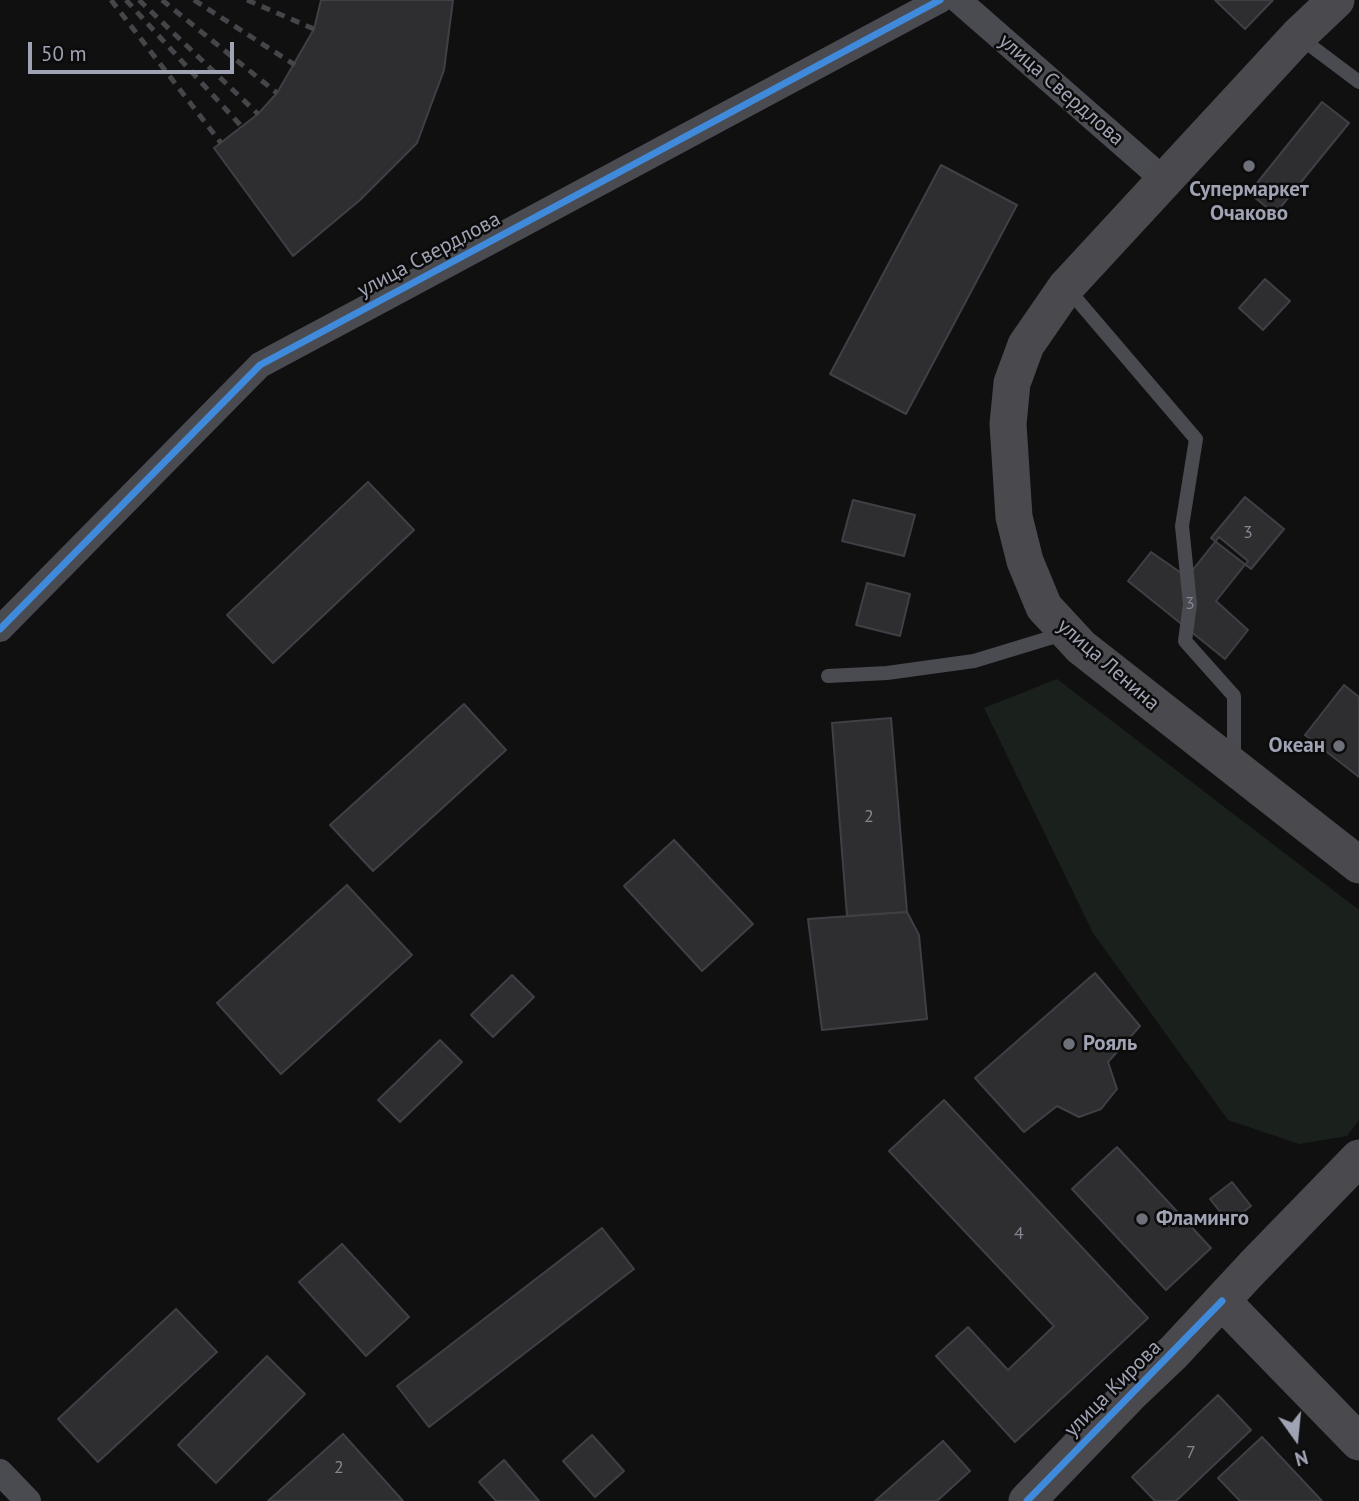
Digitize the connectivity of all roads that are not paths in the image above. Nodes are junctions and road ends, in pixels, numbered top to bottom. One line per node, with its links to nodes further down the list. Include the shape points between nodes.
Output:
1 (940, 0): 8 (street, улица Свердлова, via 260,365)
2 (958, 0): 6 (street, улица Свердлова)
3 (1336, 0): 4 (main road, улица Ленина)
4 (1298, 36): 5 (lane); 6 (main road, улица Ленина)
5 (1359, 82)
6 (1164, 180): 7 (main road, улица Ленина)
7 (1066, 287): 9 (main road, улица Ленина, via 1026,345 1012,383 1008,424 1014,517 1025,561 1044,607); 11 (lane, via 1196,439 1182,526 1190,604 1185,641 1234,696)
8 (0, 629)
9 (1068, 633): 10 (lane, via 974,661 887,674); 11 (main road, улица Ленина)
10 (828, 676)
11 (1234, 768): 12 (main road, улица Ленина)
12 (1359, 865)
13 (1359, 1158): 14 (main road, улица Кирова)
14 (1222, 1301): 15 (main road); 18 (main road, улица Кирова)
15 (1359, 1442)
16 (0, 1472): 17 (street)
17 (28, 1501)
18 (1027, 1501)

